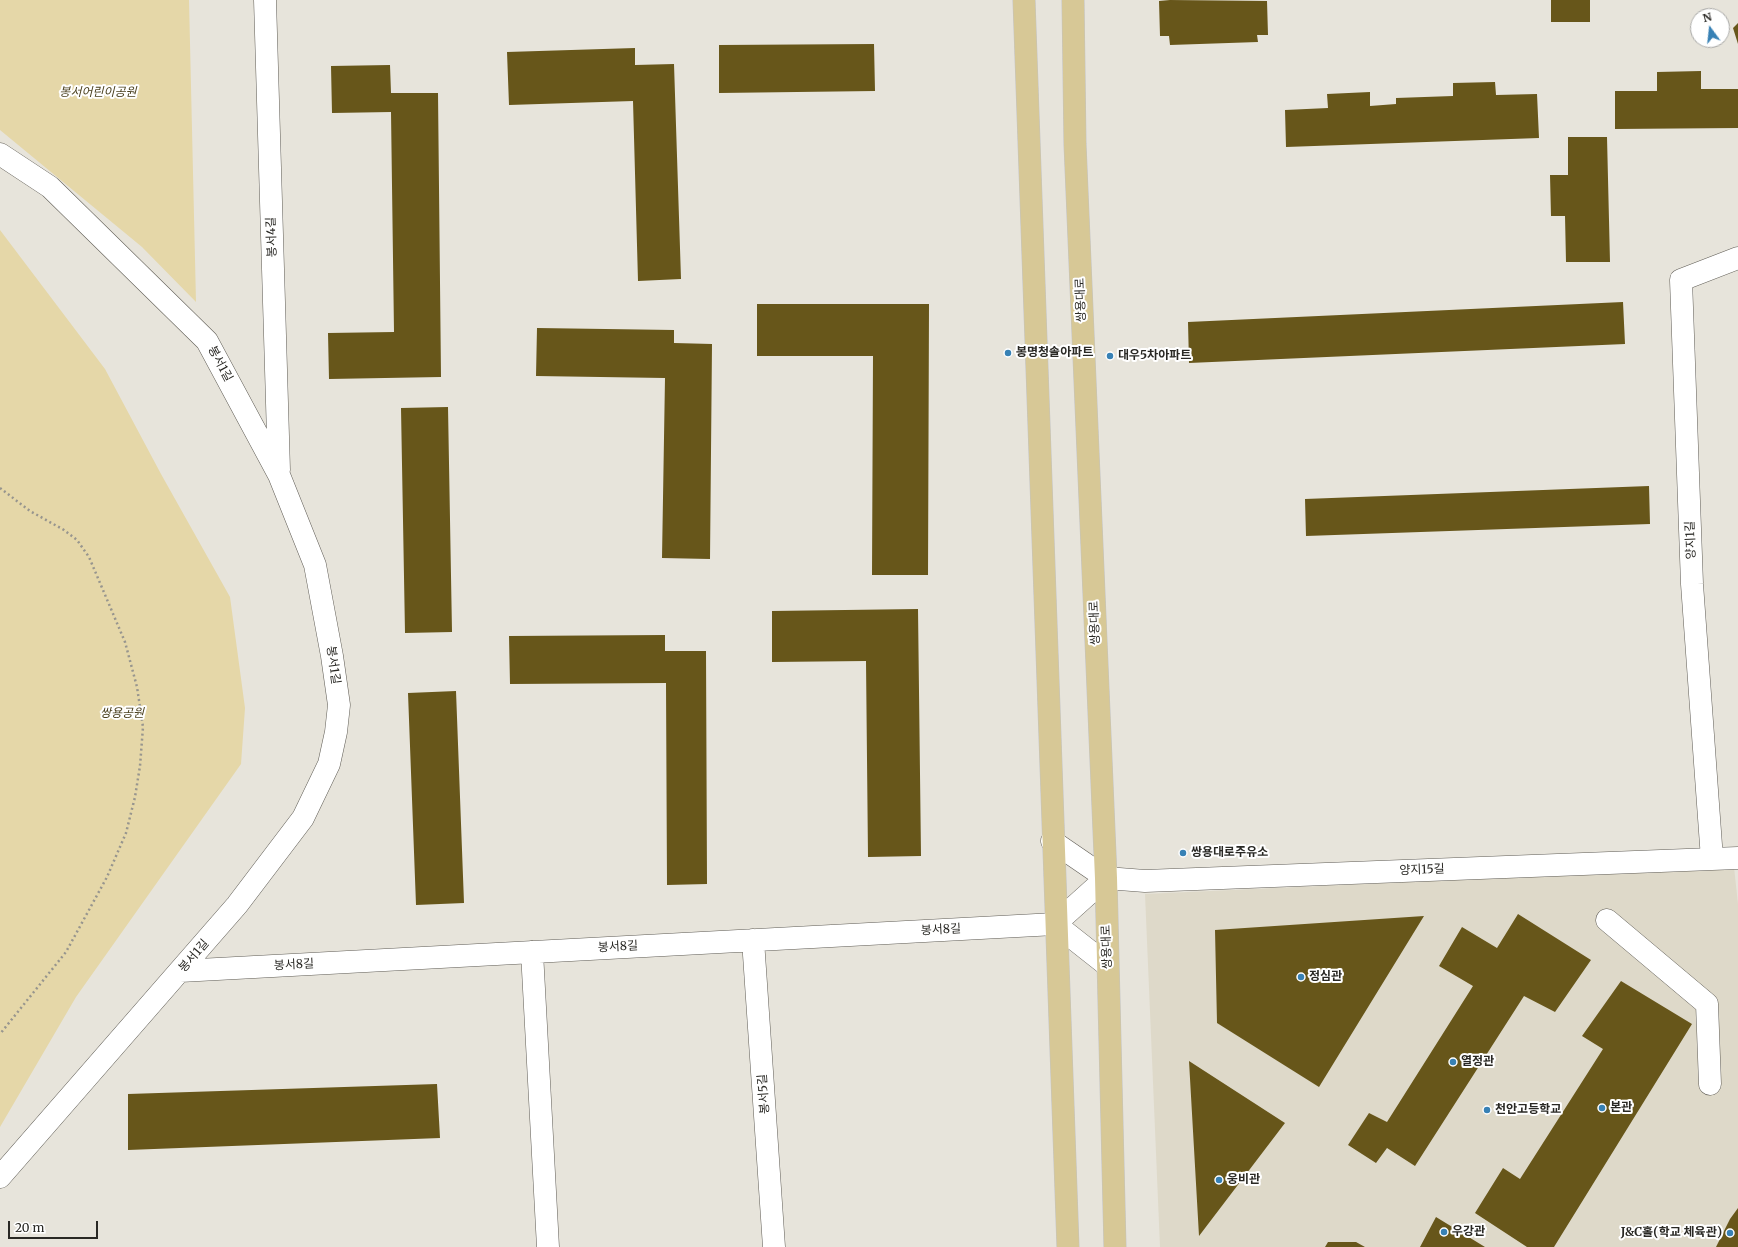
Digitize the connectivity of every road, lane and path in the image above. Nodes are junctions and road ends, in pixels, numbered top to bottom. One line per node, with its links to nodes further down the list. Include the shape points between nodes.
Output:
1 (265, 0): 6 (street, 봉서4길)
2 (1024, 0): 8 (main road)
3 (1073, 0): 11 (main road, 쌍용대로, via 1075,152)
4 (0, 154): 6 (street, 봉서1길, via 50,187 207,341)
5 (1738, 258): 10 (street, 양지1길, via 1681,280 1692,584)
6 (279, 475): 17 (street, 봉서1길, via 316,565 339,705 336,732 329,764 303,818 237,905)
7 (0, 488): 18 (path, via 30,511 77,540 89,557 125,642 137,687 143,727 140,766 132,811 126,833 107,878 66,952)
8 (1052, 841): 11 (street); 13 (main road)
9 (1738, 858): 10 (street, 양지15길)
10 (1712, 859): 11 (street, 양지15길, via 1145,881)
11 (1106, 878): 13 (street); 16 (main road, 쌍용대로)
12 (1607, 920): 19 (street, via 1707,1004)
13 (1055, 924): 14 (street, 봉서8길); 16 (street); 23 (main road)
14 (753, 940): 15 (street, 봉서8길); 22 (street, 봉서5길)
15 (532, 952): 17 (street, 봉서8길); 21 (street)
16 (1108, 965): 24 (main road, 쌍용대로)
17 (180, 972): 20 (street, 봉서1길)
18 (0, 1034)
19 (1710, 1084)
20 (0, 1177)
21 (548, 1247)
22 (774, 1247)
23 (1068, 1247)
24 (1115, 1247)

